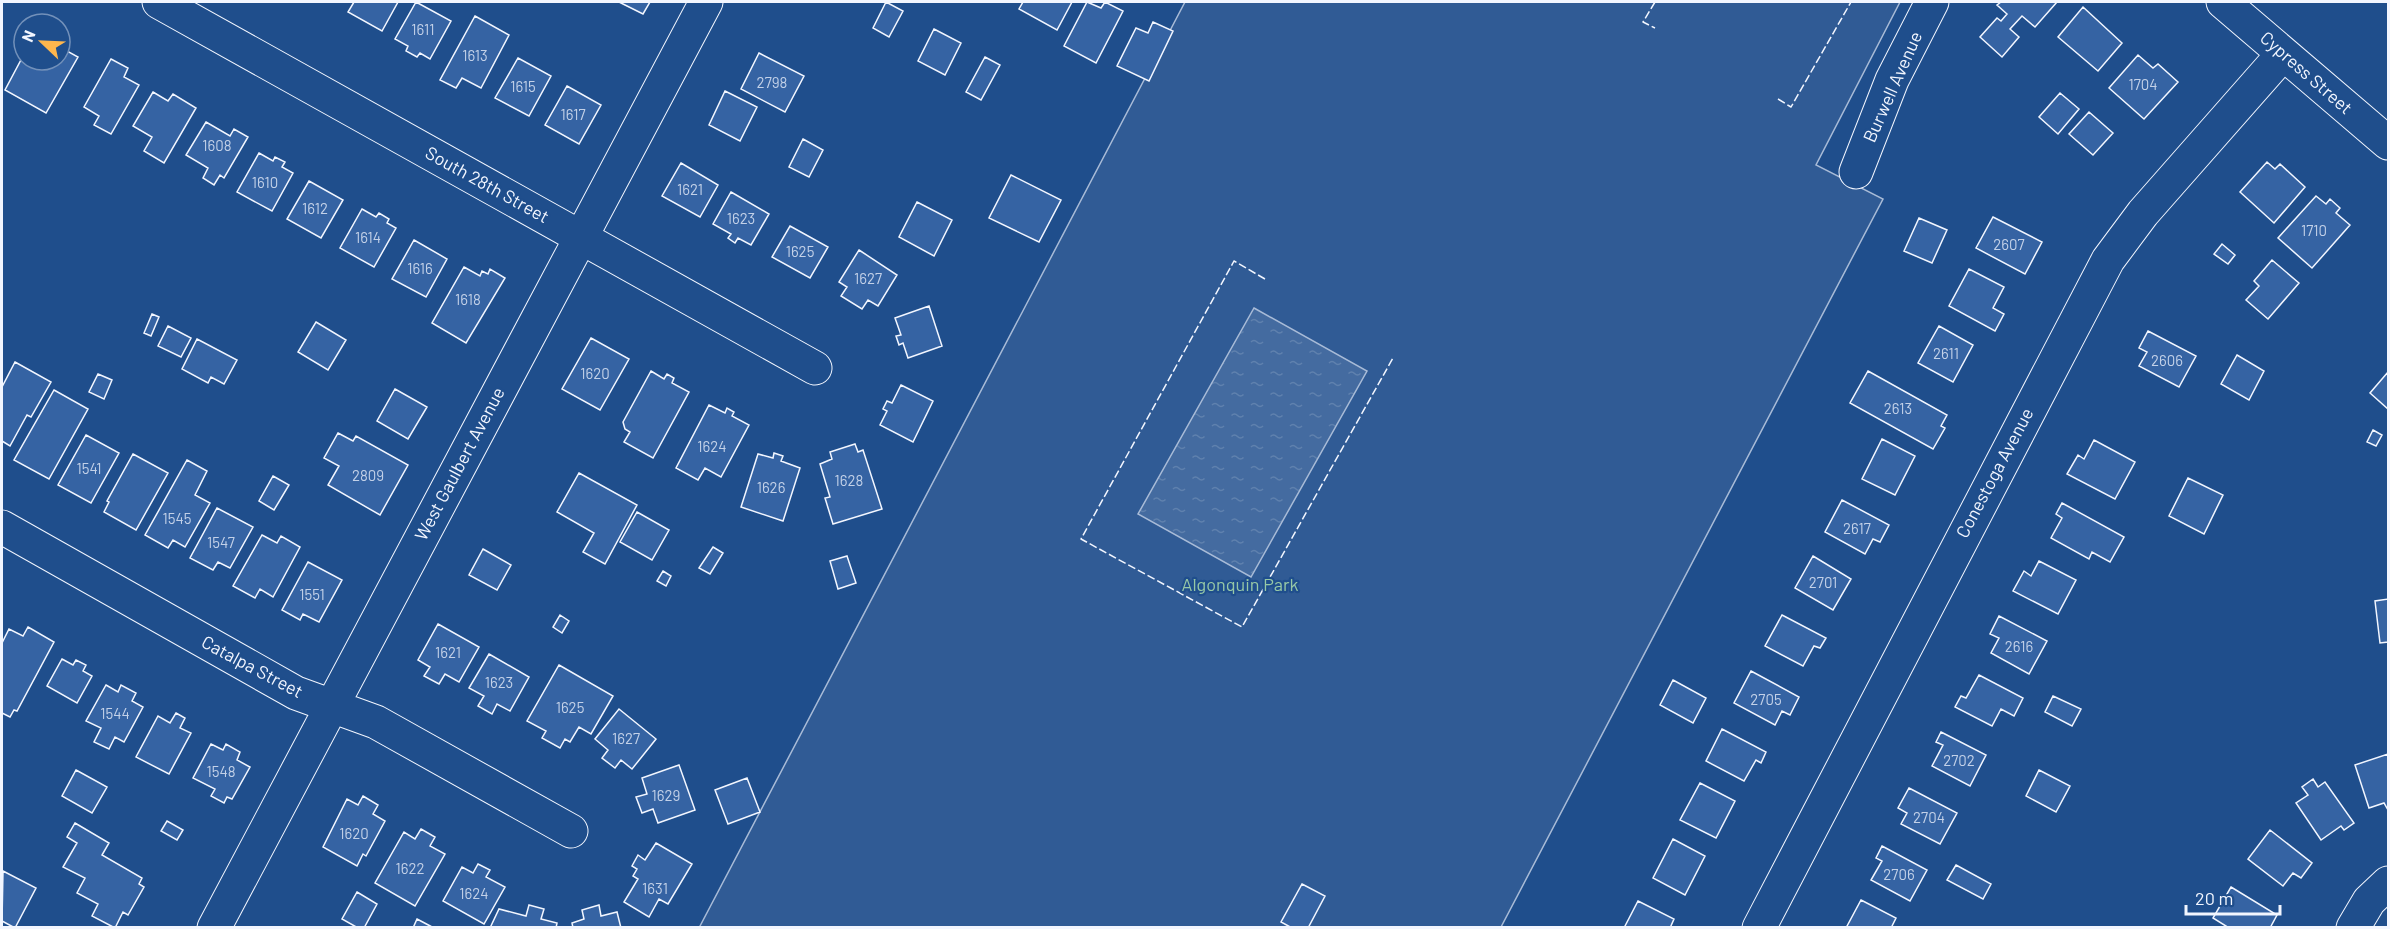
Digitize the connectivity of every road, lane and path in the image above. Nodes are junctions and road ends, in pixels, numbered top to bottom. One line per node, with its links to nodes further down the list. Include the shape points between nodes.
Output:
1 (159, 2): 8 (street, South 28th Street)
2 (706, 2): 8 (street, West Gaulbert Avenue)
3 (1932, 2): 7 (street, Burwell Avenue, via 1892,80)
4 (2223, 2): 5 (street, Cypress Street)
5 (2283, 54): 6 (street, Cypress Street); 15 (street, Conestoga Avenue, via 2143,213 2108,260)
6 (2388, 143)
7 (1856, 172)
8 (581, 237): 9 (street, South 28th Street); 11 (street, West Gaulbert Avenue)
9 (815, 368)
10 (2, 527): 11 (street, Catalpa Street, via 296,693)
11 (332, 705): 12 (street, Catalpa Street, via 376,722); 14 (street, West Gaulbert Avenue)
12 (571, 831)
13 (2388, 883): 16 (street, via 2369,901)
14 (214, 927)
15 (1759, 927)
16 (2353, 927)

